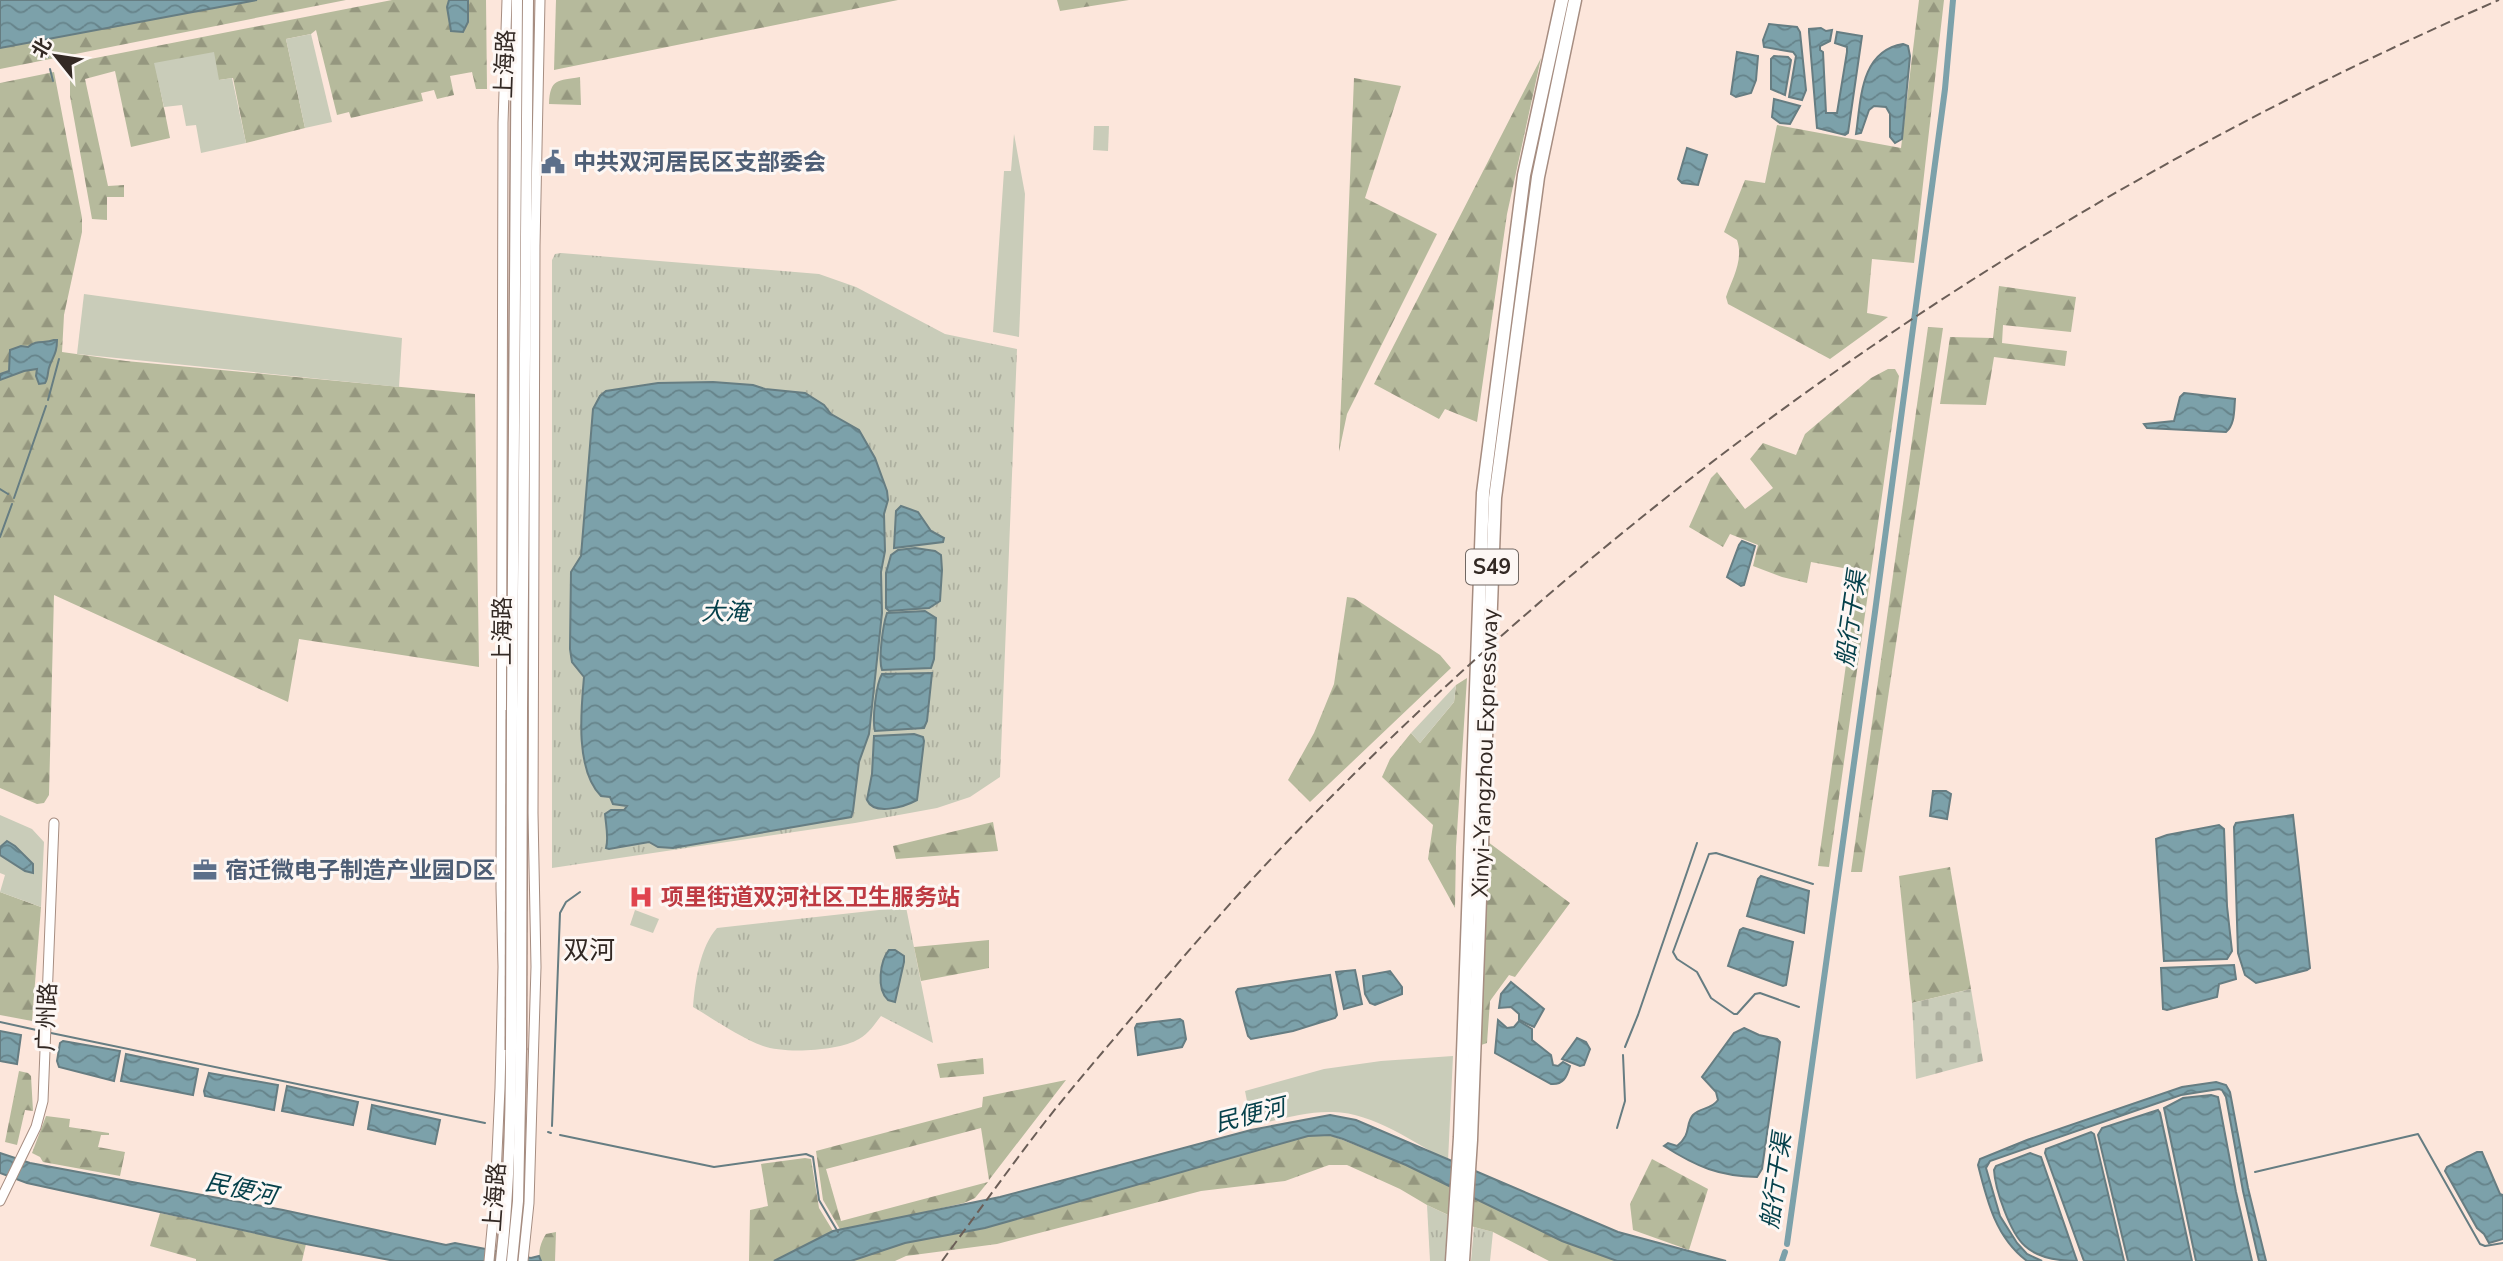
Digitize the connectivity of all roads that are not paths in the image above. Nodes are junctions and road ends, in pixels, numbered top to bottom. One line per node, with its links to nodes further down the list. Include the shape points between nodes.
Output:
1 (507, 0): 9 (main road, 上海路)
2 (517, 0): 7 (highway, 上海路)
3 (528, 0): 7 (highway, 上海路)
4 (540, 0): 10 (main road, 上海路)
5 (1562, 0): 13 (highway, Xinyi-Yangzhou Expressway / S49, via 1524,175 1483,493)
6 (1575, 0): 13 (highway, Xinyi-Yangzhou Expressway / S49, via 1538,177 1495,498)
7 (517, 710): 15 (highway, 上海路, bridge)
8 (54, 823): 14 (main road, 广州路, via 43,1101 37,1127)
9 (502, 825): 10 (main road, via 517,841); 11 (main road, 上海路)
10 (533, 827): 12 (main road, 上海路)
11 (503, 967): 12 (main road, via 510,932 522,923 531,928); 17 (main road, 上海路)
12 (536, 967): 15 (main road, 上海路)
13 (1465, 1138): 16 (highway, Xinyi-Yangzhou Expressway / S49)
14 (0, 1201)
15 (518, 1202): 18 (highway, 上海路); 19 (highway, 上海路); 20 (main road, 上海路)
16 (1462, 1221): 21 (highway, Xinyi-Yangzhou Expressway / S49); 22 (highway, Xinyi-Yangzhou Expressway / S49)
17 (489, 1261)
18 (500, 1261)
19 (512, 1261)
20 (523, 1261)
21 (1452, 1261)
22 (1463, 1261)

